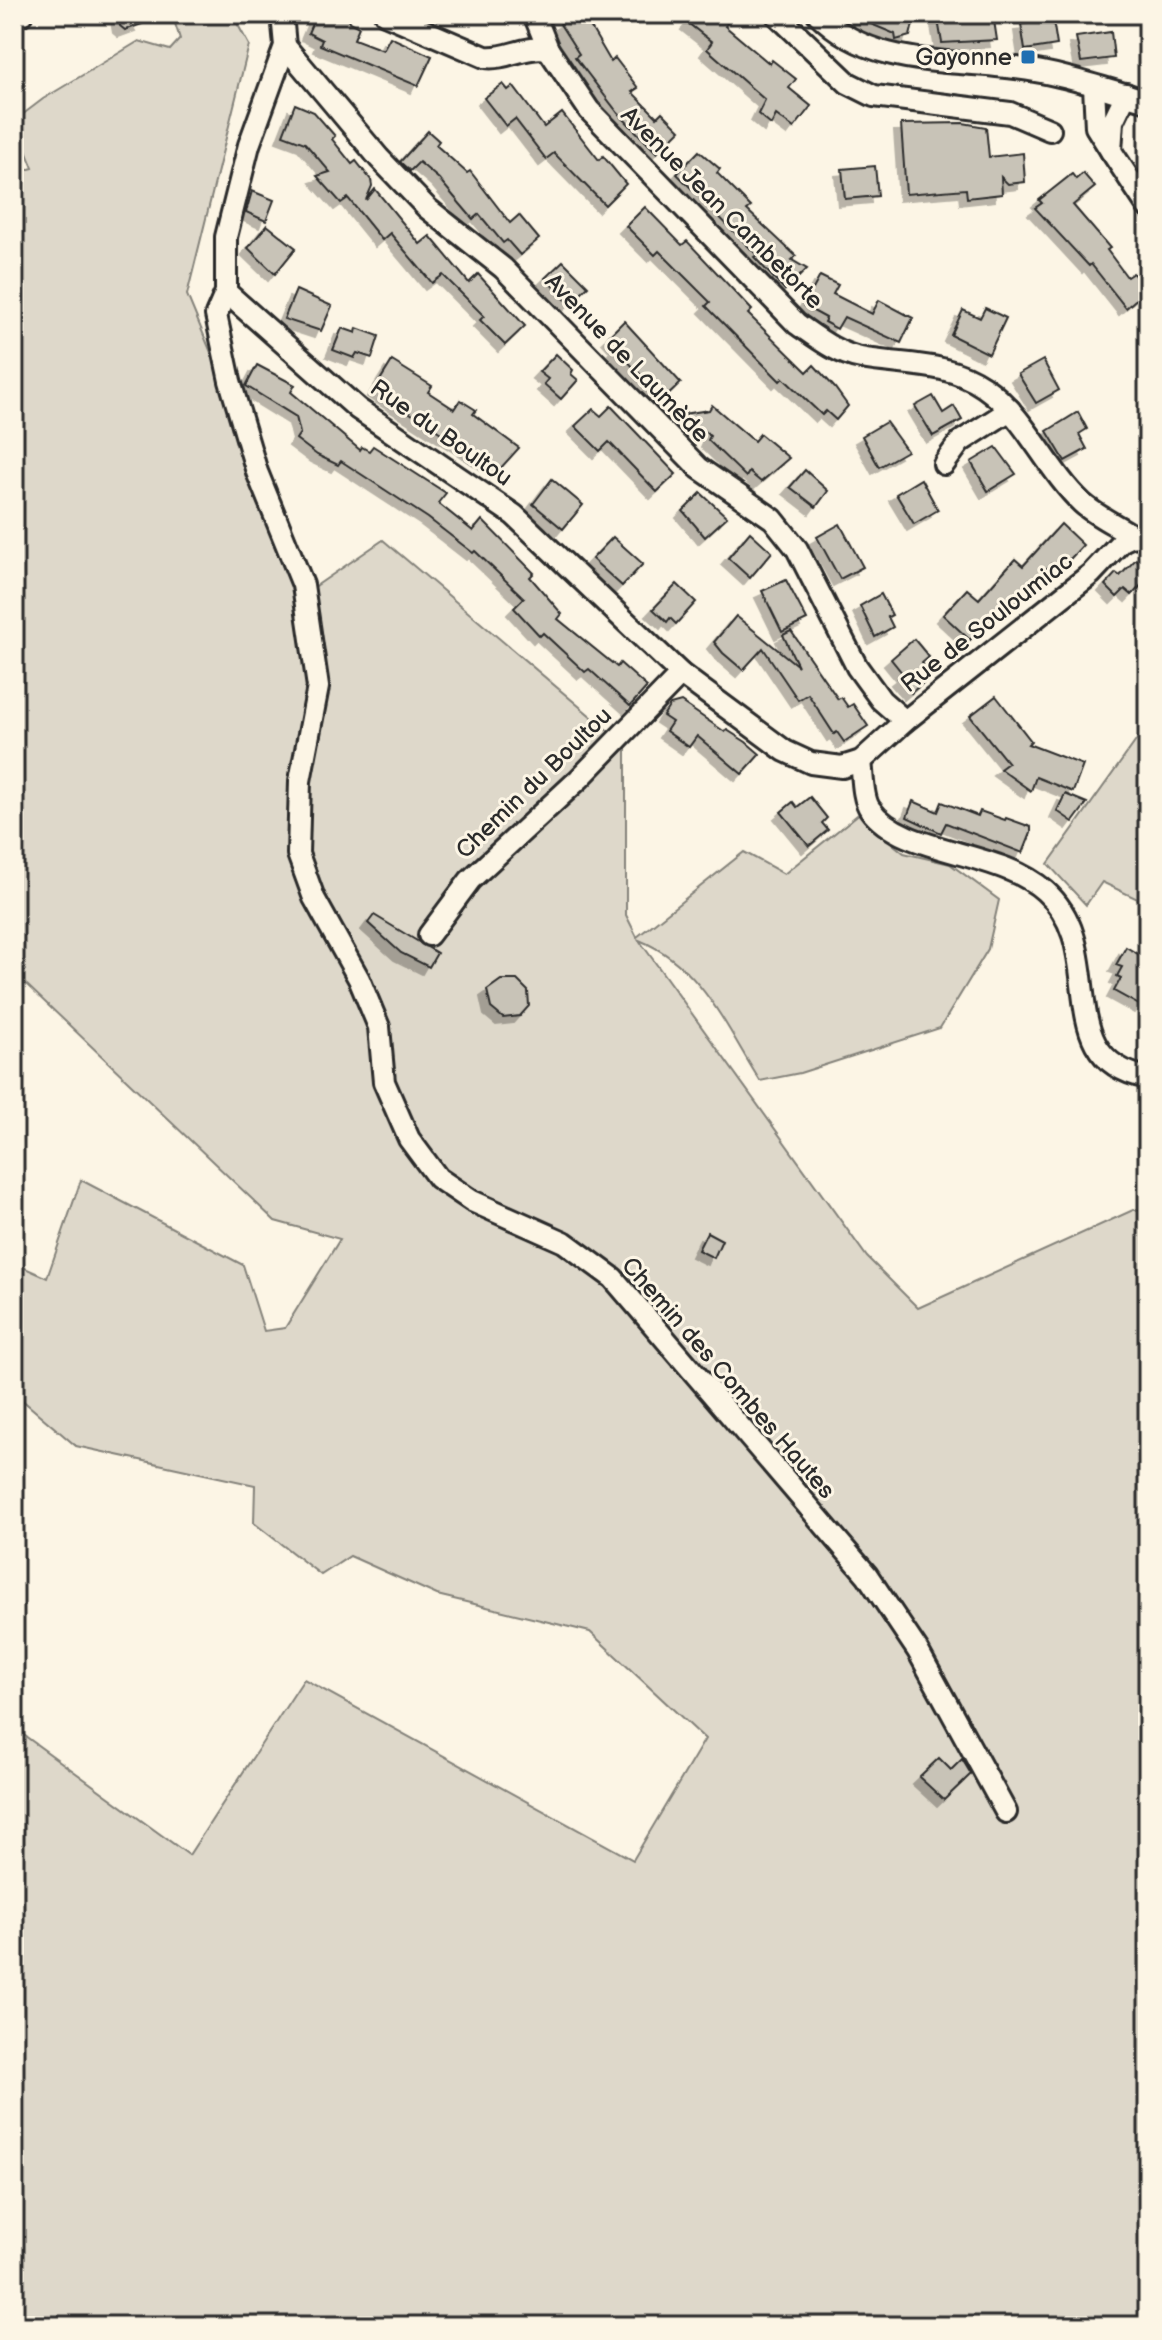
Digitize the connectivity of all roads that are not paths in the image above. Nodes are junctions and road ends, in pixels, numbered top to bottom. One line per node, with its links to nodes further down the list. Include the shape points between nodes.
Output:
1 (22, 14): 7 (street)
2 (282, 14): 8 (street)
3 (385, 14): 9 (street, via 485,57)
4 (534, 14): 9 (street, Avenue Jean Cambetorte)
5 (776, 14): 13 (street, via 848,83 874,96 1010,113)
6 (818, 14): 10 (street, via 849,38 883,53 1018,68)
7 (14, 18)
8 (285, 46): 16 (street, via 249,145 226,237); 21 (street, Avenue de Laumède, via 427,208 503,268 699,468 773,519 797,549 857,667)
9 (548, 49): 17 (street, Avenue Jean Cambetorte, via 589,110 797,324 828,346 859,358 952,371 983,387)
10 (1094, 86): 11 (street); 14 (street, via 1096,127)
11 (1126, 94): 12 (street); 14 (street, via 1113,121)
12 (1148, 101)
13 (1050, 130)
14 (1111, 151): 15 (street)
15 (1148, 207)
16 (226, 292): 20 (street, Rue du Boultou, via 358,409 514,515); 25 (street, Chemin des Combes Hautes, via 216,315 230,381 257,472 303,585 318,687 300,781 298,854 314,898 379,1027 384,1082 409,1139 438,1178 472,1201 564,1242 613,1278 867,1575 918,1651)
17 (1010, 410): 18 (street, via 960,442); 19 (street, Avenue Jean Cambetorte, via 1083,504)
18 (944, 464)
19 (1140, 537): 21 (street, Rue de Souloumiac, via 1122,541 1091,574)
20 (681, 674): 22 (street, Rue du Boultou, via 785,751 811,763 842,767); 23 (street, Chemin du Boultou, via 470,880)
21 (905, 721): 22 (street, Rue de Souloumiac)
22 (861, 761): 24 (street, via 868,807 884,823 912,839 1004,866 1044,890 1072,926 1087,1026 1097,1051 1114,1069)
23 (429, 935)
24 (1148, 1078)
25 (1006, 1812)

